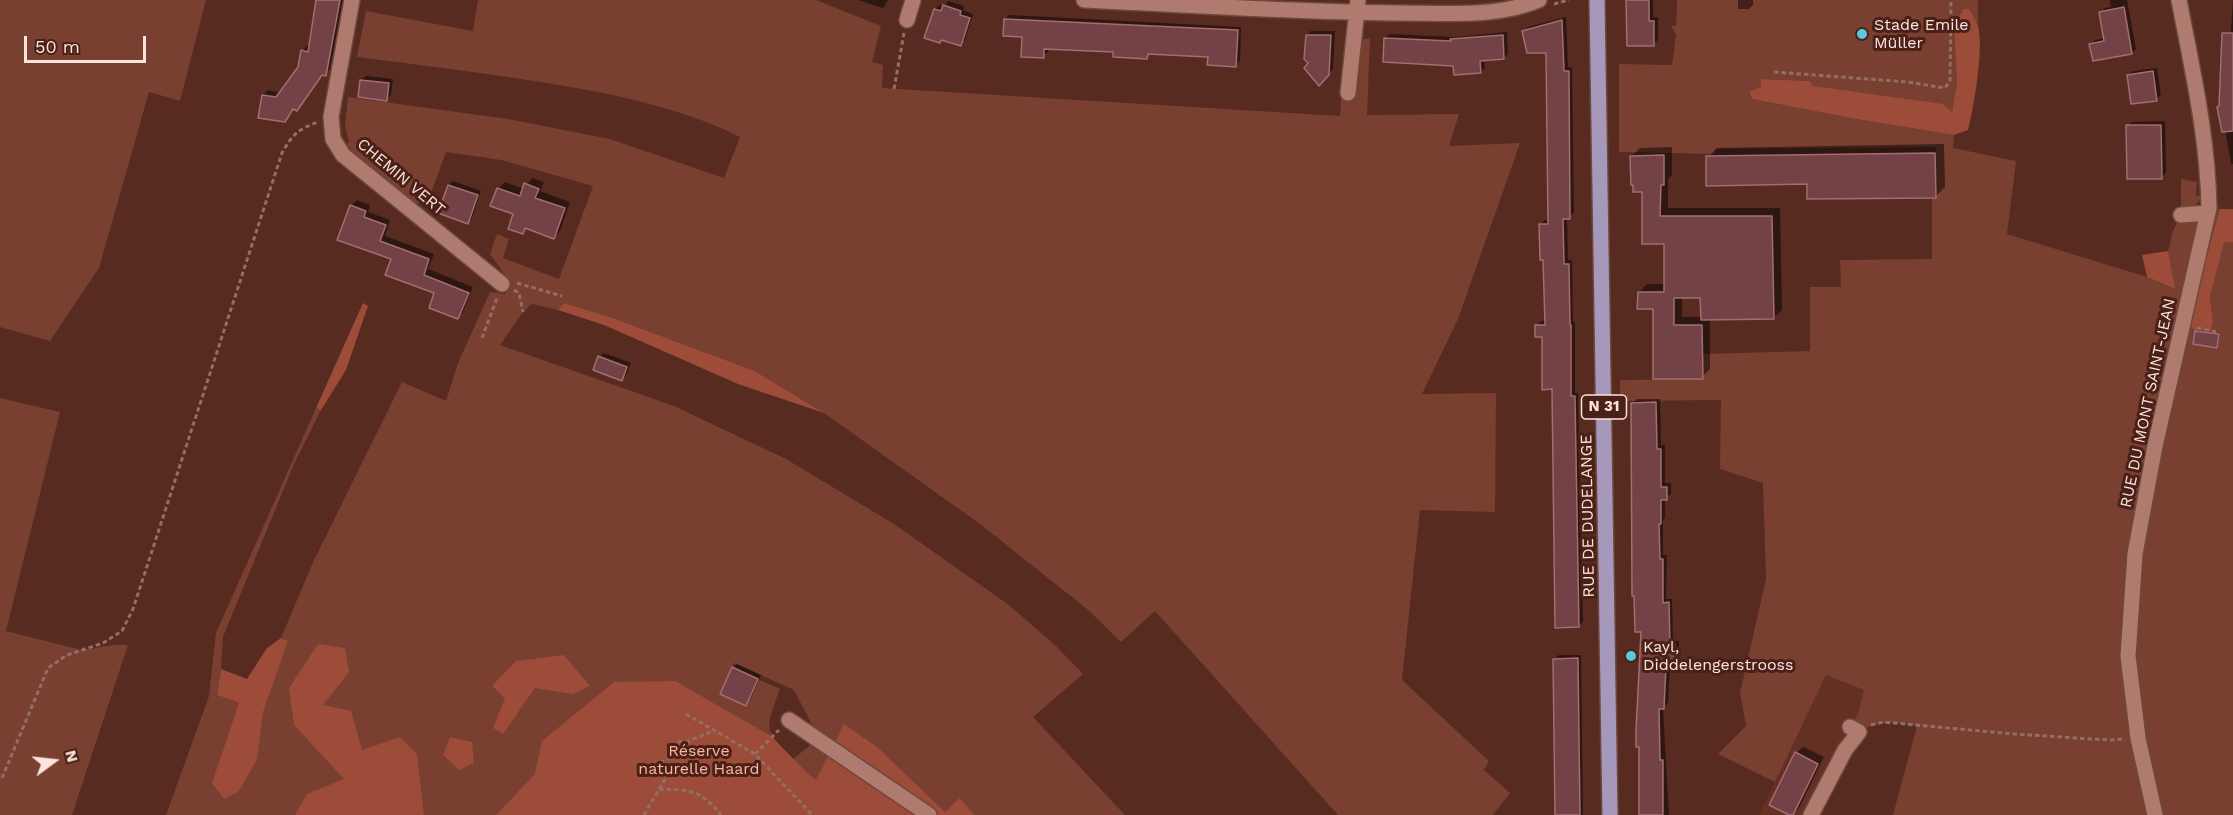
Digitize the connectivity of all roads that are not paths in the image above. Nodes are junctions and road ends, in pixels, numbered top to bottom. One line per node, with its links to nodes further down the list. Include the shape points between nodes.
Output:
1 (352, 0): 12 (street, CHEMIN VERT, via 331,117 333,139 343,155)
2 (913, 0): 8 (street)
3 (1084, 0): 7 (street)
4 (1597, 0): 16 (main road, RUE DE DUDELANGE / N 31)
5 (2179, 0): 10 (street, RUE DU MONT SAINT-JEAN, via 2205,154)
6 (1538, 1): 7 (street, via 1469,14)
7 (1358, 6): 9 (street)
8 (907, 20)
9 (1348, 93)
10 (2208, 210): 11 (street); 18 (street, RUE DU MONT SAINT-JEAN, via 2135,554 2128,656 2138,738)
11 (2181, 215)
12 (502, 284)
13 (789, 720): 15 (street)
14 (1854, 729): 17 (street)
15 (929, 815)
16 (1610, 815)
17 (1811, 815)
18 (2155, 815)

